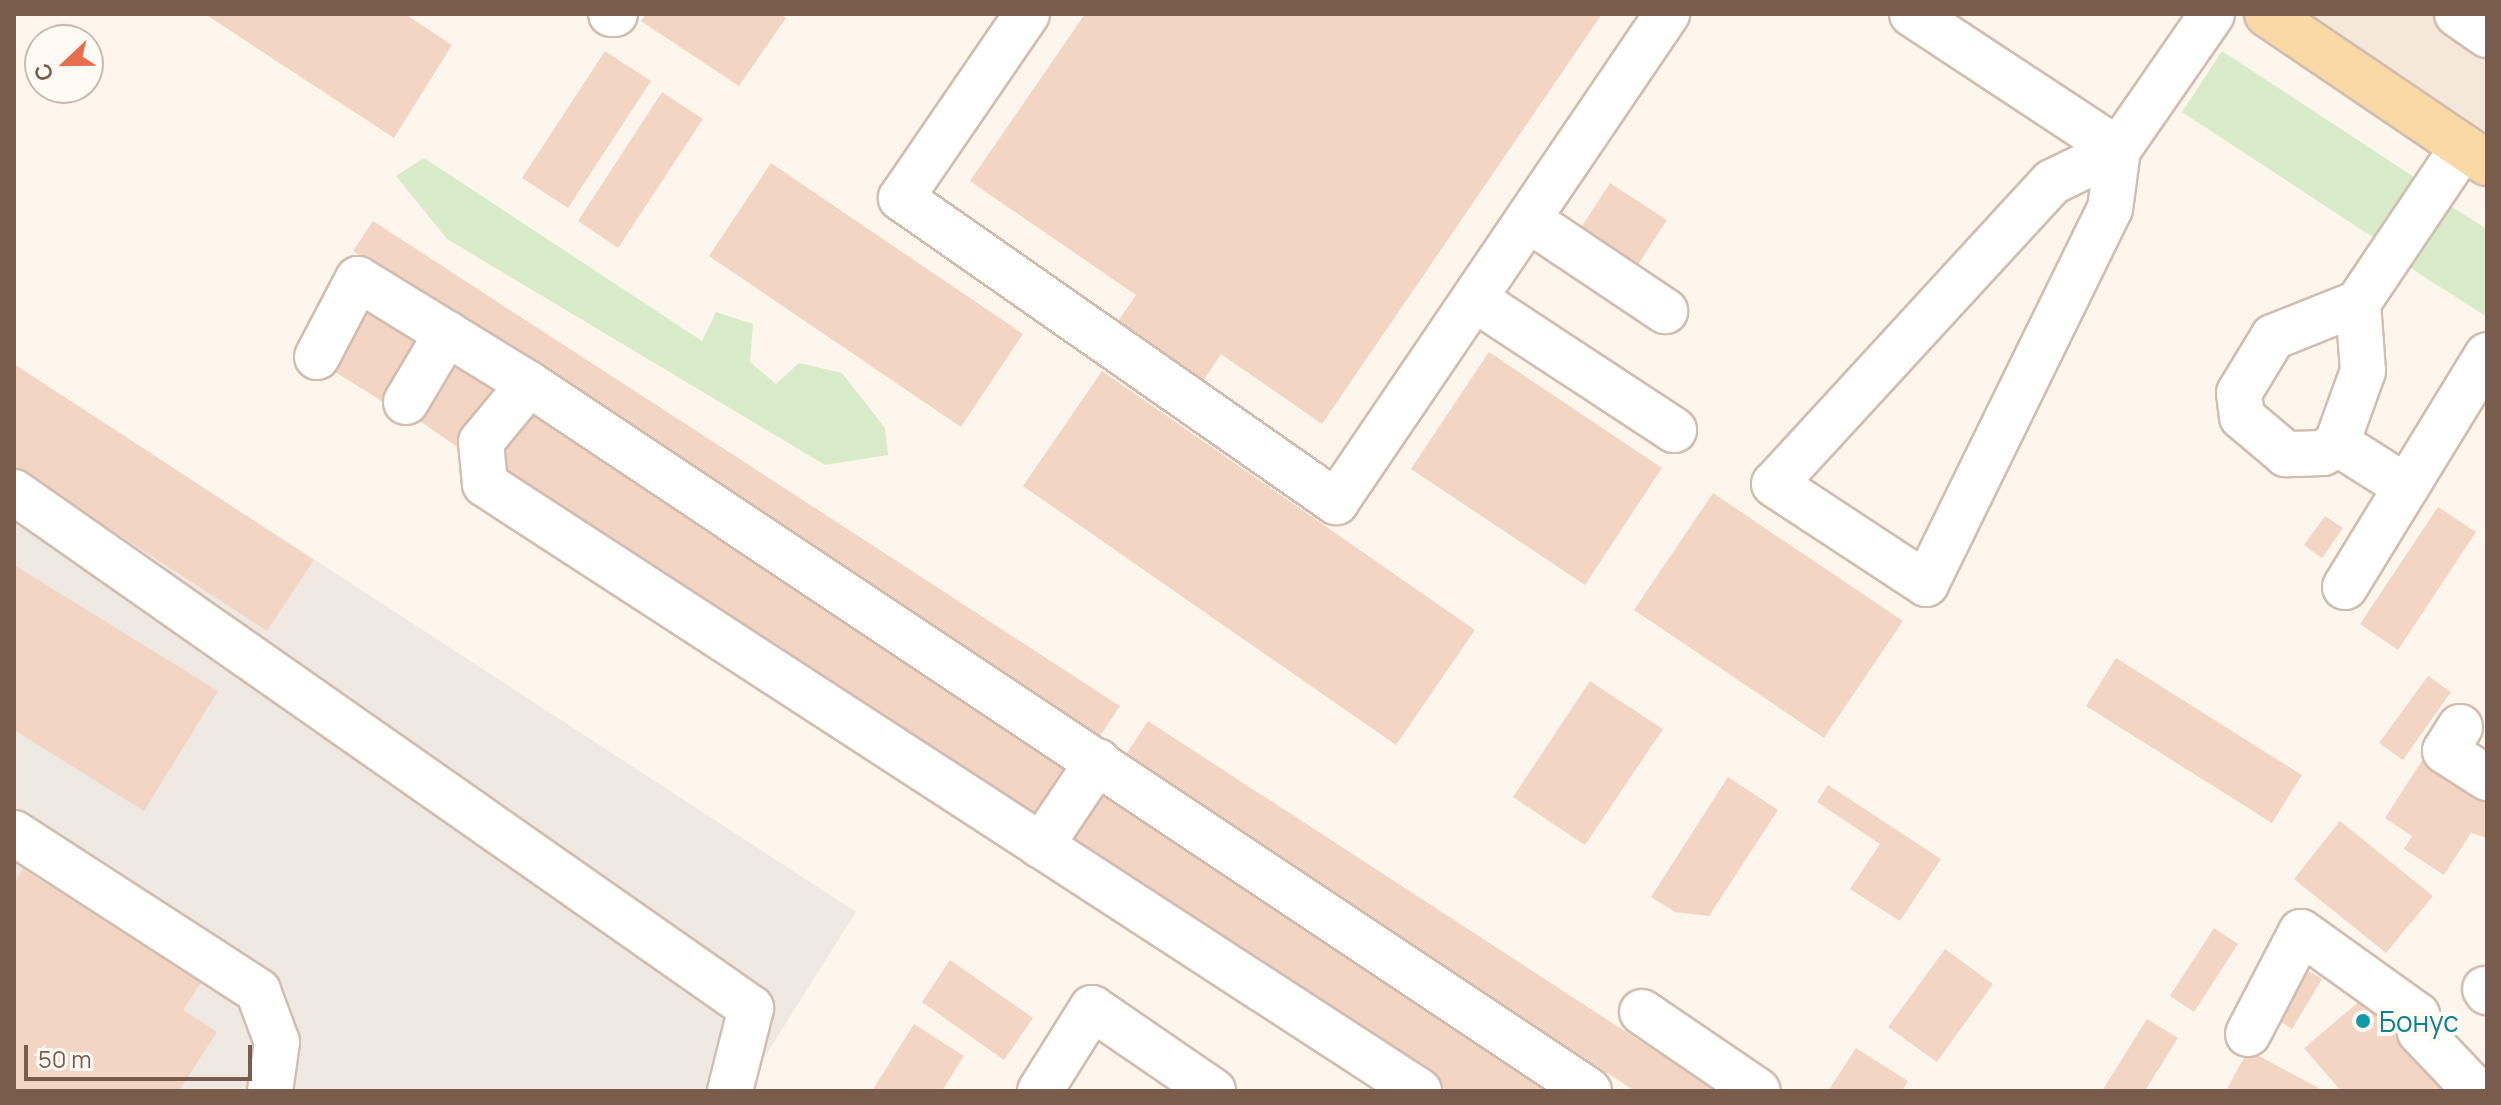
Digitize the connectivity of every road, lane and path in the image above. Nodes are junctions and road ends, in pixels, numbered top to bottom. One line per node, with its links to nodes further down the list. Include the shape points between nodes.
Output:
1 (1027, 14): 11 (lane, via 901,198 1336,502)
2 (1667, 14): 10 (lane)
3 (1912, 14): 8 (lane)
4 (2212, 14): 8 (lane)
5 (2267, 14): 9 (main road)
6 (2457, 14): 7 (lane)
7 (2487, 35)
8 (2118, 150): 8 (lane, via 2110,209 1926,584 1774,484 2052,182)
9 (2475, 155): 12 (lane)
10 (1529, 220): 11 (lane); 13 (lane)
11 (1476, 300): 19 (lane)
12 (2358, 303): 20 (lane, via 2363,371); 20 (lane, via 2273,337 2239,393 2242,417 2286,454 2323,453)
13 (1665, 311)
14 (447, 333): 16 (lane, via 358,279); 17 (lane); 18 (lane)
15 (2487, 355): 21 (lane)
16 (317, 357)
17 (529, 384): 25 (lane); 28 (lane, via 481,442 485,484)
18 (406, 402)
19 (1674, 430)
20 (2337, 443): 21 (lane)
21 (2406, 487): 23 (lane)
22 (14, 492): 32 (lane, via 751,1008)
23 (2345, 587)
24 (2460, 727): 26 (lane, via 2445,751)
25 (1098, 761): 28 (lane); 36 (lane)
26 (2487, 778)
27 (14, 833): 31 (lane, via 258,991 277,1042)
28 (1041, 846): 35 (lane)
29 (1642, 1012): 37 (lane)
30 (2248, 1034): 38 (lane, via 2301,932 2417,1015 2420,1032)
31 (270, 1091)
32 (730, 1091)
33 (1040, 1091): 34 (lane, via 1092,1008)
34 (1213, 1091)
35 (1419, 1091)
36 (1589, 1091)
37 (1758, 1091)
38 (2476, 1091)

